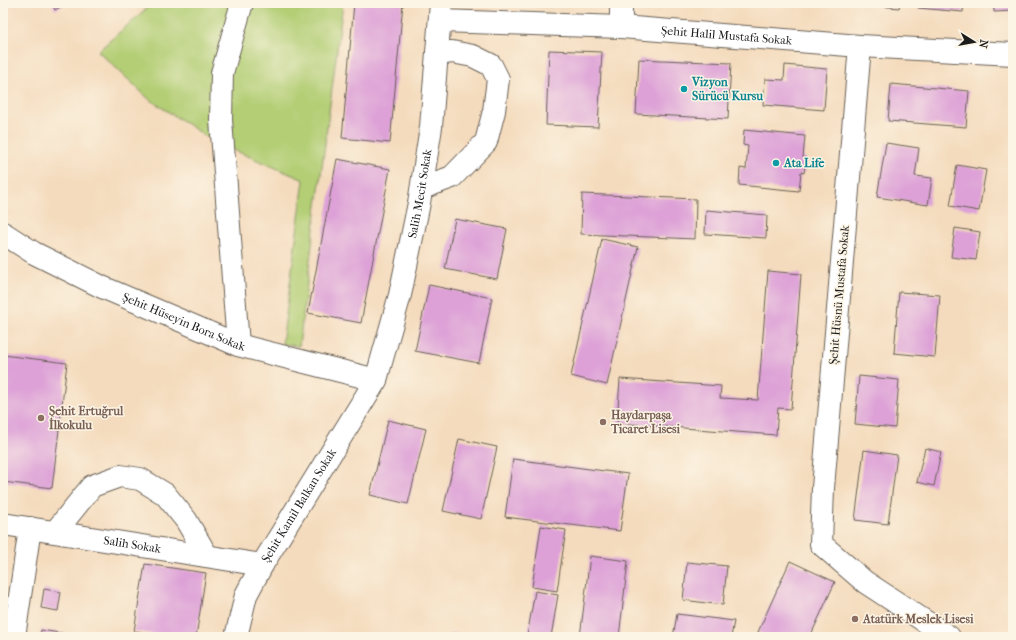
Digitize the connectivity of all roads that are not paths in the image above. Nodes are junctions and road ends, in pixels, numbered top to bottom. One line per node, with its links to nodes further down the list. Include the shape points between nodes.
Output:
1 (242, 3): 10 (street, via 222,73 221,120)
2 (622, 3): 4 (street)
3 (440, 12): 4 (street, Şehit Halil Mustafa Sokak); 6 (street, Salih Mecit Sokak)
4 (621, 27): 5 (street, Şehit Halil Mustafa Sokak)
5 (860, 46): 7 (street, Şehit Halil Mustafa Sokak); 19 (street, Şehit Hüsnü Mustafa Sokak, via 823,488 821,544 865,582)
6 (438, 54): 8 (street, Salih Mecit Sokak); 8 (street, via 452,52 473,56 490,65 498,79 494,111 486,142 452,177)
7 (1013, 54)
8 (422, 188): 11 (street, Salih Mecit Sokak, via 400,295)
9 (3, 233): 10 (street, Şehit Hüseyin Bora Sokak, via 34,253 102,287)
10 (238, 345): 11 (street, Şehit Hüseyin Bora Sokak)
11 (376, 380): 16 (street, Şehit Kamil Balkan Sokak)
12 (3, 524): 13 (street, Salih Sokak)
13 (30, 528): 14 (street, Salih Sokak); 17 (street)
14 (55, 532): 15 (street, Salih Sokak); 15 (street, via 92,486 120,476 140,478 165,494 186,520)
15 (207, 556): 16 (street, Salih Sokak)
16 (262, 565): 18 (street, Şehit Kamil Balkan Sokak, via 246,595)
17 (14, 637)
18 (236, 637)
19 (949, 637)

